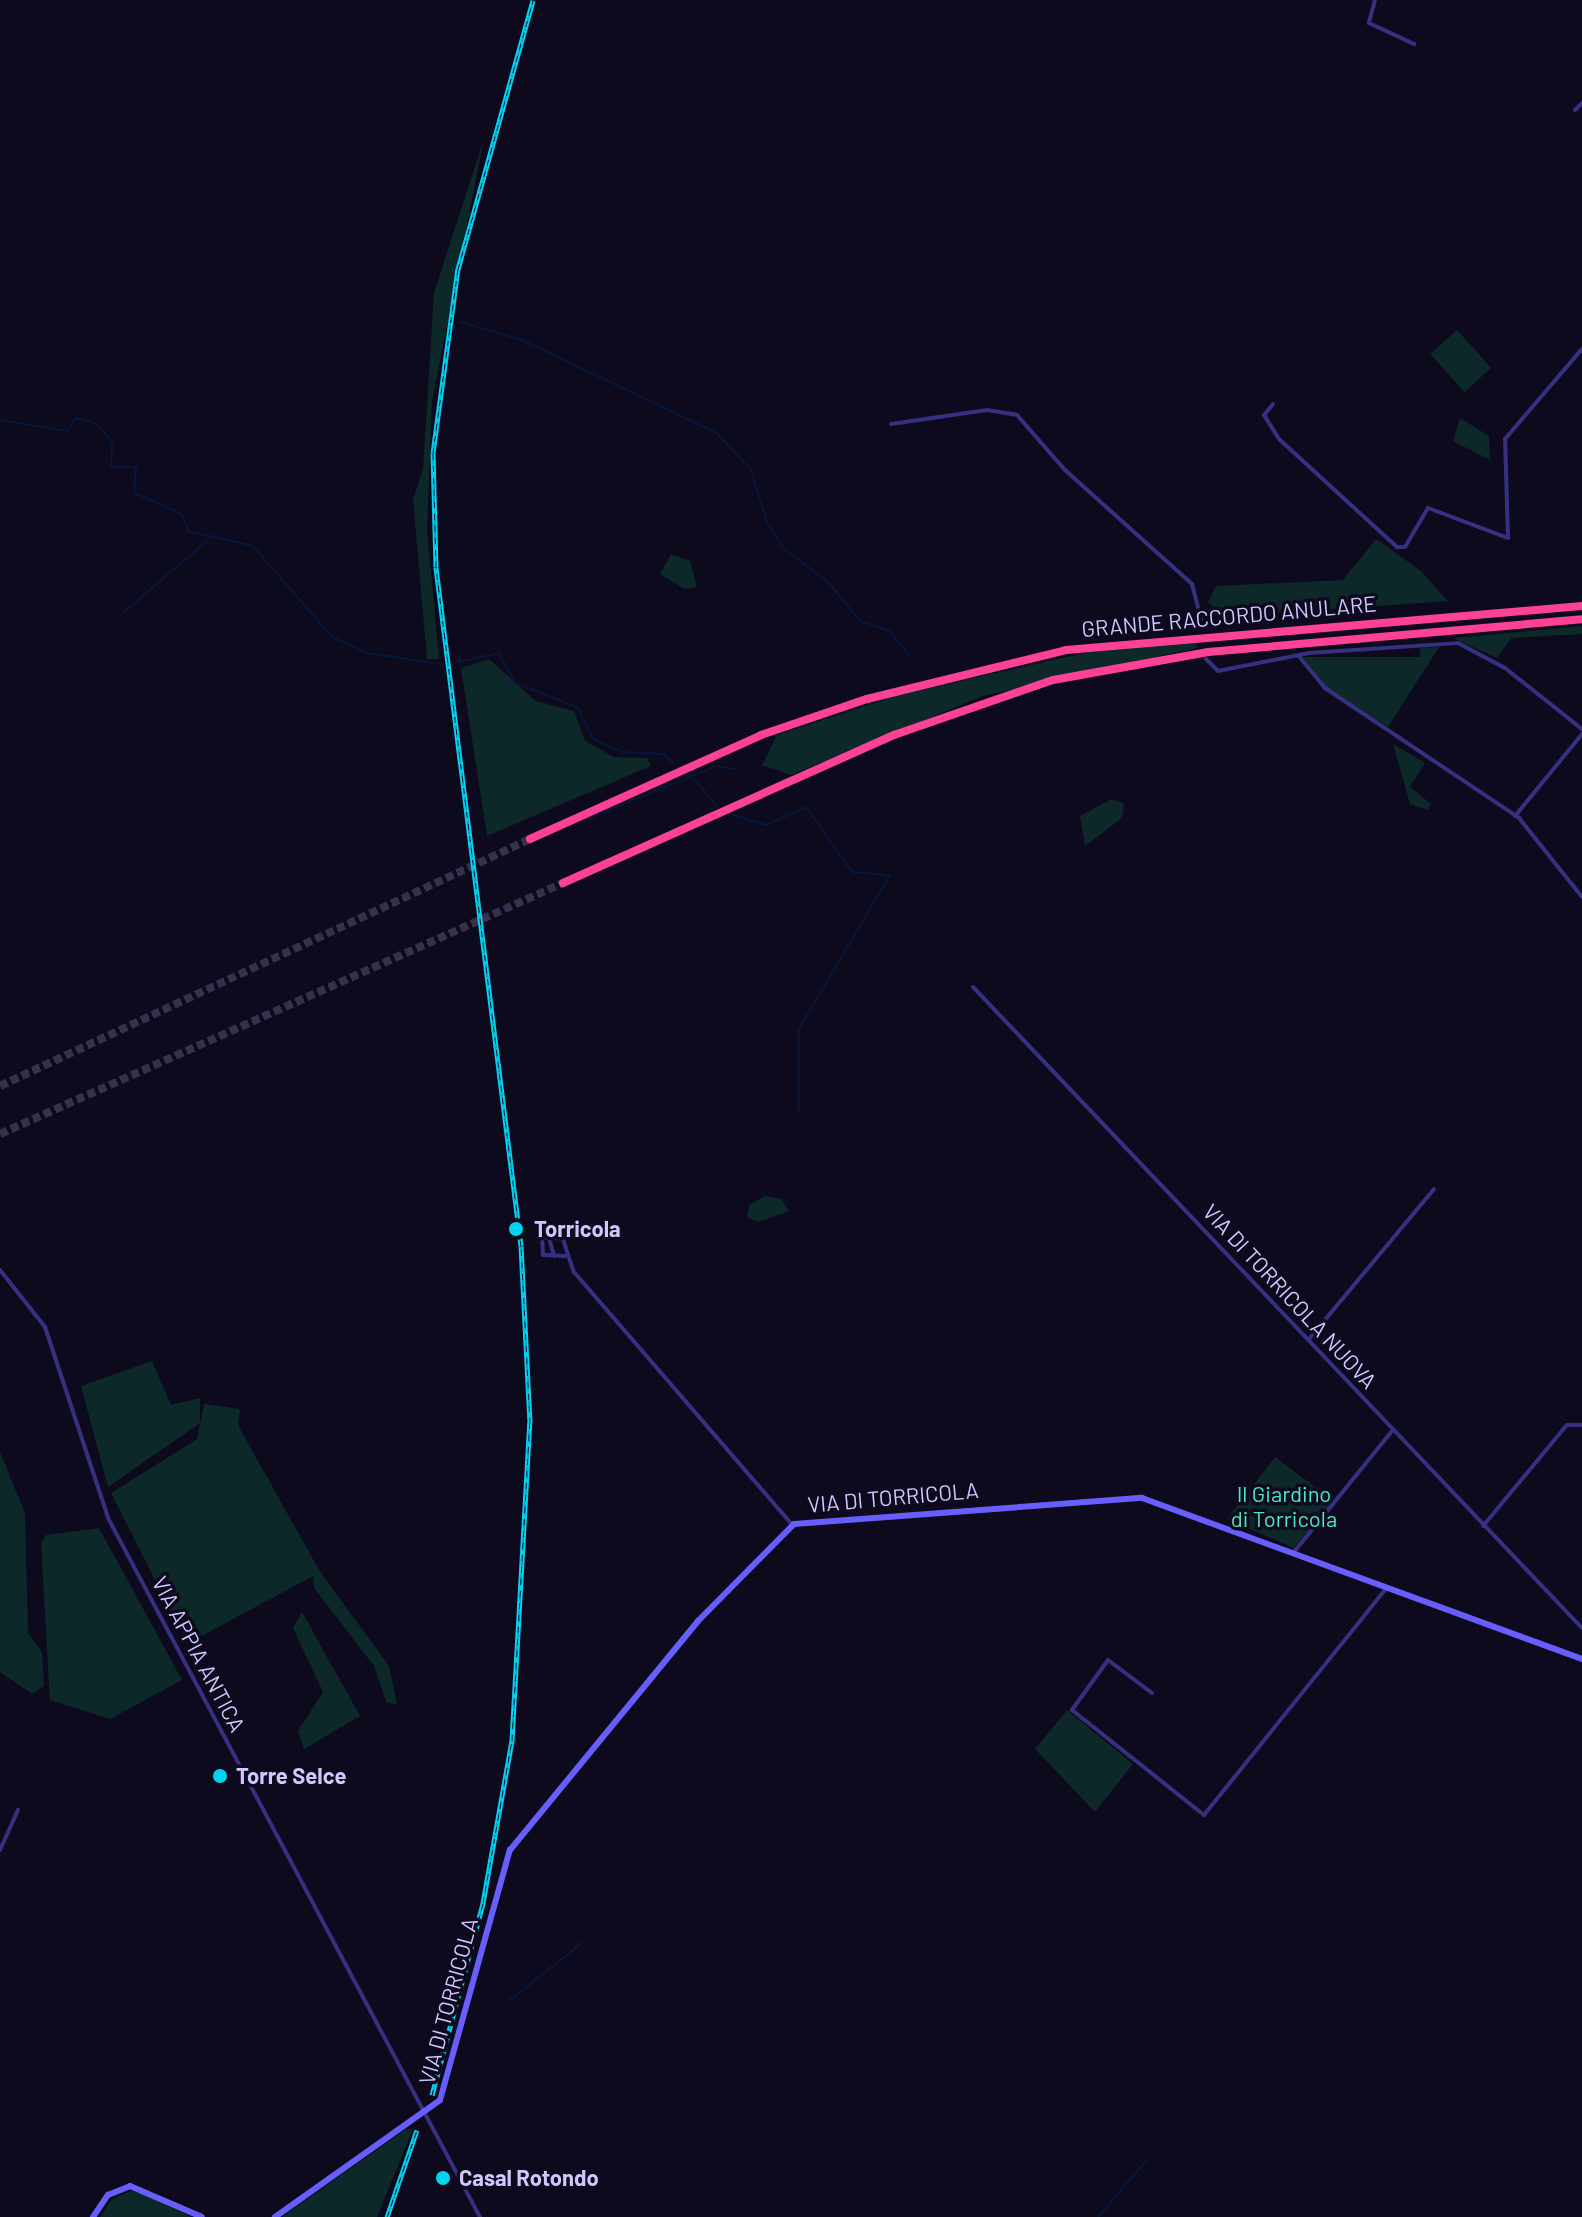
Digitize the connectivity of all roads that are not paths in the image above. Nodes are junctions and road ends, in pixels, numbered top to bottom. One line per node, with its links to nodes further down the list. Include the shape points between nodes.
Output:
1 (1375, 0): 2 (street, via 1369,23)
2 (1414, 44)
3 (1582, 103): 4 (street)
4 (1575, 110)
5 (1582, 349): 6 (street, via 1505,439 1508,538 1428,508 1405,547 1395,546 1279,439 1264,415)
6 (1273, 404)
7 (891, 424): 10 (street, via 987,410 1017,415 1065,470 1192,584)
8 (1582, 606): 17 (highway, GRANDE RACCORDO ANULARE, via 1066,650 761,735)
9 (1582, 619): 18 (highway, GRANDE RACCORDO ANULARE, via 1208,652 1053,680 894,735)
10 (1202, 623)
11 (1203, 635): 12 (street)
12 (1204, 646)
13 (1298, 655): 14 (street, via 1215,671); 15 (street, via 1458,643 1505,668); 16 (street, via 1325,688)
14 (1206, 659)
15 (1582, 732): 16 (street)
16 (1515, 816): 19 (street)
17 (530, 839)
18 (563, 883)
19 (1582, 897)
20 (973, 987): 26 (street, VIA DI TORRICOLA NUOVA)
21 (1434, 1189): 26 (street)
22 (549, 1238): 23 (street); 23 (street, via 542,1237 543,1255); 24 (street, via 563,1239)
23 (554, 1256): 24 (street)
24 (565, 1256): 29 (street)
25 (0, 1270): 38 (street, VIA APPIA ANTICA, via 45,1327 108,1518)
26 (1309, 1339): 28 (street, VIA DI TORRICOLA NUOVA)
27 (1582, 1425): 30 (street, via 1567,1425)
28 (1392, 1431): 30 (street, VIA DI TORRICOLA NUOVA); 31 (street)
29 (792, 1525): 31 (street, VIA DI TORRICOLA, via 1131,1497); 38 (street, VIA DI TORRICOLA, via 698,1621 511,1848 445,2089)
30 (1483, 1526): 33 (street, VIA DI TORRICOLA NUOVA)
31 (1294, 1552): 32 (street, VIA DI TORRICOLA)
32 (1388, 1587): 34 (street, VIA DI TORRICOLA); 35 (street, via 1204,1815 1072,1710 1108,1660)
33 (1582, 1628)
34 (1582, 1659)
35 (1152, 1693)
36 (18, 1810): 37 (street)
37 (0, 1850)
38 (426, 2111): 41 (street); 42 (street, VIA APPIA ANTICA)
39 (93, 2217): 40 (street, via 110,2193 133,2186)
40 (202, 2217)
41 (275, 2217)
42 (480, 2217)

